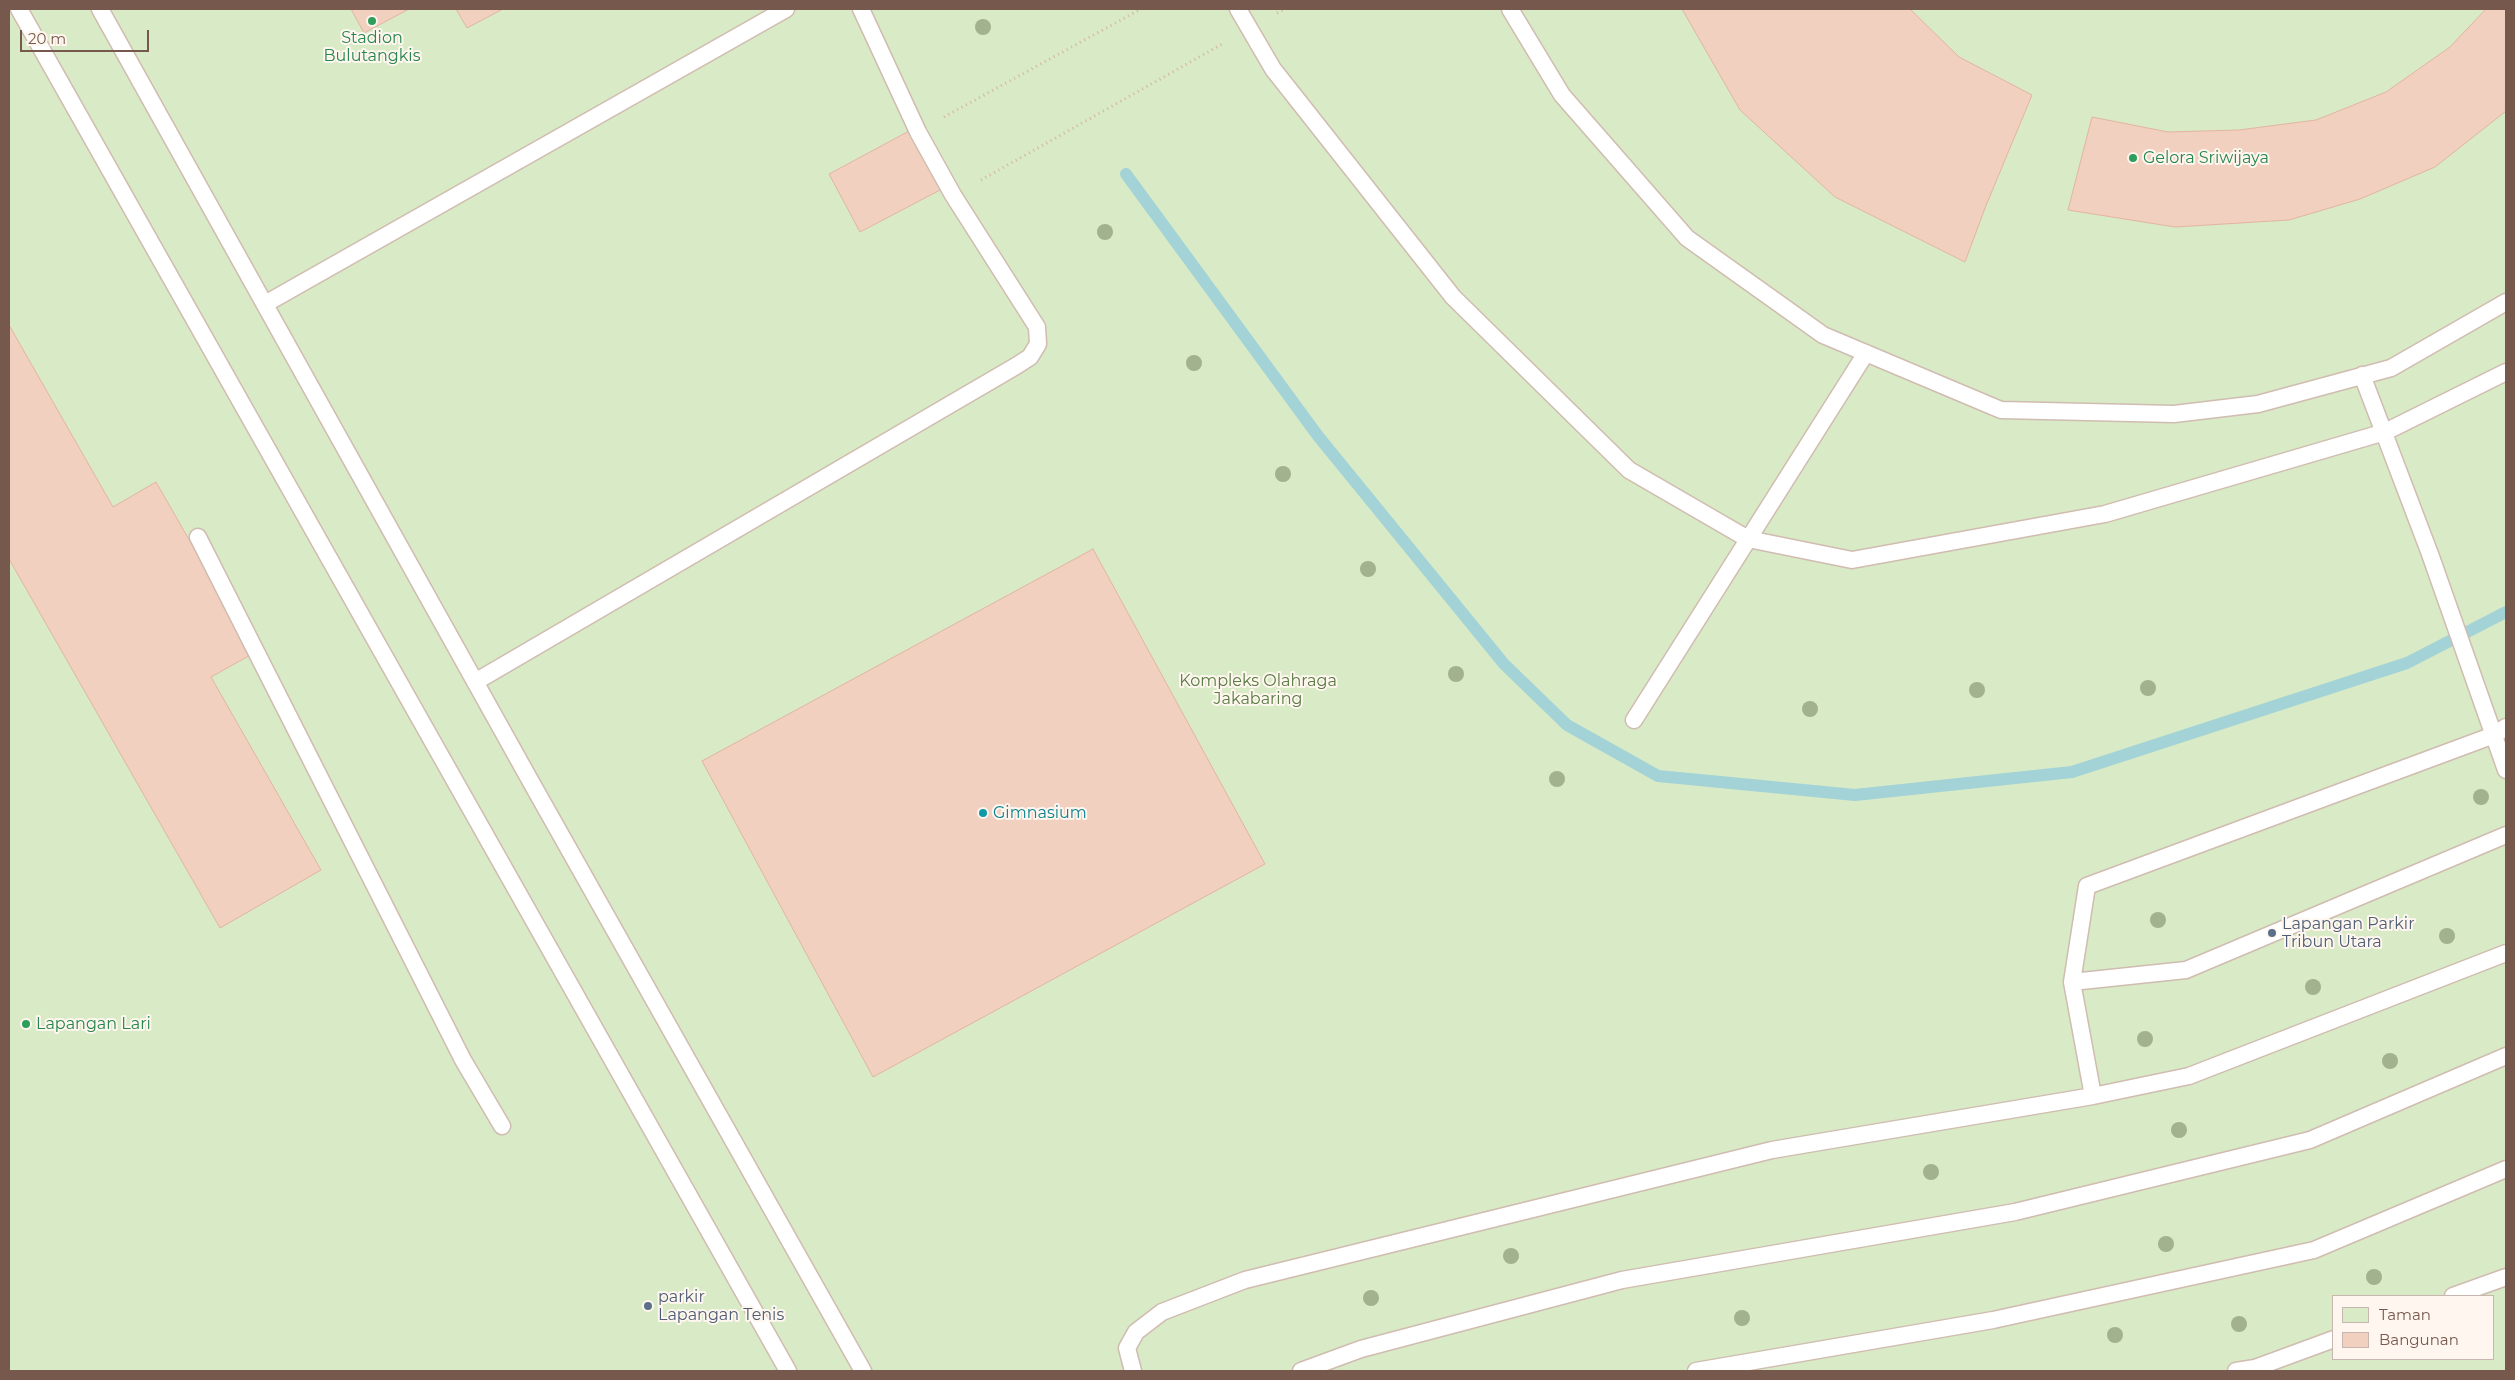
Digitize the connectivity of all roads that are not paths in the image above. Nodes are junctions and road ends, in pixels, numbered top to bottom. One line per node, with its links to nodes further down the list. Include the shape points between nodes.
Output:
1 (19, 9): 29 (lane)
2 (100, 9): 8 (lane)
3 (786, 9): 8 (lane)
4 (860, 9): 15 (lane, via 918,132 1037,328 1038,344 1030,357)
5 (1238, 9): 14 (lane, via 1273,69 1454,297 1629,470)
6 (1510, 9): 9 (lane, via 1562,95 1687,238 1823,335)
7 (2506, 302): 11 (lane, via 2391,368)
8 (265, 304): 15 (lane)
9 (1866, 353): 11 (lane, via 2001,410 2174,414 2258,404); 14 (lane)
10 (2506, 372): 12 (lane)
11 (2362, 375): 12 (lane)
12 (2385, 432): 14 (lane, via 2105,514 1852,560); 17 (lane, via 2470,664)
13 (198, 537): 24 (lane, via 463,1060)
14 (1748, 540): 16 (lane)
15 (475, 682): 30 (lane)
16 (1634, 720)
17 (2500, 731): 18 (lane); 21 (lane, via 2087,886)
18 (2506, 770)
19 (2506, 835): 21 (lane, via 2186,970)
20 (2506, 953): 23 (lane, via 2189,1076)
21 (2072, 982): 23 (lane)
22 (2506, 1056): 32 (lane, via 2310,1140 2015,1212 1622,1280 1361,1349)
23 (2093, 1096): 31 (lane, via 1772,1150 1245,1280 1162,1312 1136,1332 1127,1348)
24 (502, 1126)
25 (2506, 1169): 33 (lane, via 2314,1250 1993,1320)
26 (2506, 1277): 27 (lane)
27 (2456, 1295)
28 (2332, 1340): 34 (lane, via 2255,1368)
29 (788, 1371)
30 (863, 1371)
31 (1132, 1371)
32 (1300, 1371)
33 (1696, 1371)
34 (2236, 1371)

